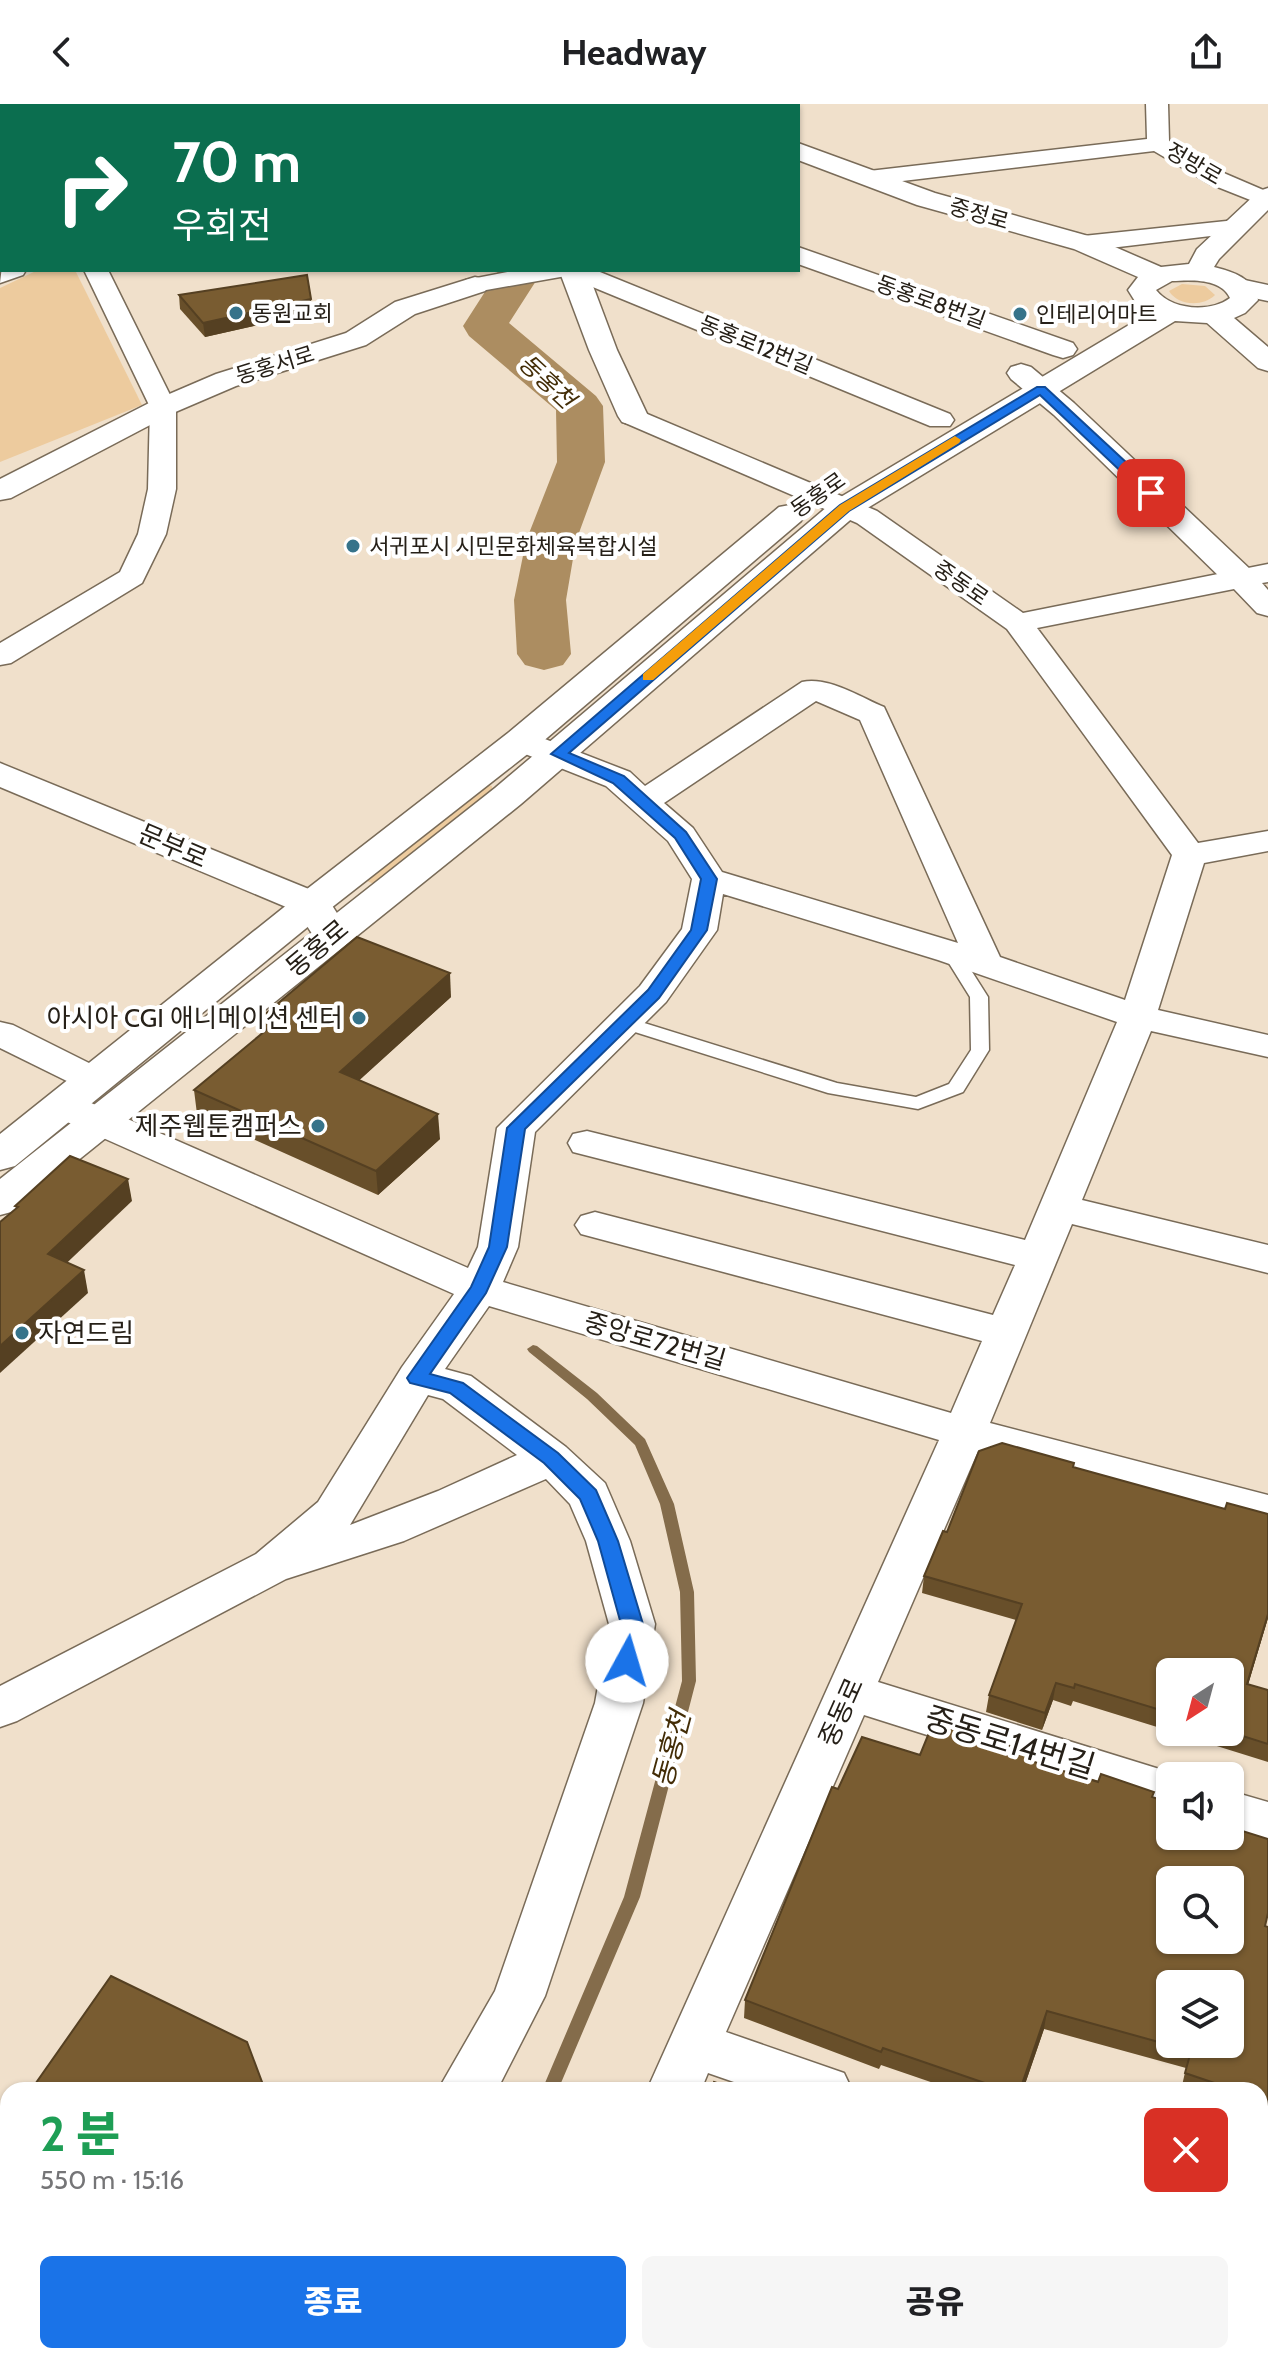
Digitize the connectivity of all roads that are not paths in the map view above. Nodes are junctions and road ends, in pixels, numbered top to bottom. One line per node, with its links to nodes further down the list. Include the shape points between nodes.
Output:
1 (1157, 104): 2 (street, 정방로)
2 (1158, 144): 4 (street); 5 (street, 정방로, via 1218,179)
3 (800, 152): 4 (main road, 중정로)
4 (869, 178): 6 (main road, 중정로)
5 (1258, 212): 6 (street, via 1200,230); 12 (main road, via 1207,255)
6 (1083, 243): 16 (main road, 중정로)
7 (800, 256): 18 (main road, 동홍로8번길)
8 (97, 272): 21 (street)
9 (549, 272): 13 (street, 동홍서로)
10 (574, 272): 22 (main road, 중동로)
11 (578, 272): 23 (street, 동홍로12번길)
12 (1198, 273): 14 (main road); 16 (main road)
13 (475, 285): 21 (main road, 동홍서로, via 405,308 356,339 226,380)
14 (1240, 287): 15 (main road); 17 (main road, via 1243,303)
15 (1268, 293)
16 (1161, 297): 17 (main road); 18 (main road, 동홍로); 20 (main road, 동홍로)
17 (1213, 314): 19 (main road)
18 (1063, 349): 20 (main road, 동홍로)
19 (1268, 362)
20 (1031, 381): 23 (main road, 동홍로); 25 (main road, 동홍로); 26 (main road)
21 (163, 407): 24 (main road, 동홍서로); 29 (street, via 162,489 152,534 132,577)
22 (633, 416): 25 (street, 중동로)
23 (940, 420): 25 (main road, 동홍로)
24 (0, 491)
25 (831, 501): 28 (street, 중동로, via 867,517); 30 (main road, 동홍로); 31 (main road, 동홍로)
26 (1253, 575): 27 (street); 28 (street)
27 (1268, 607)
28 (1018, 623): 35 (street, 중동로)
29 (0, 656)
30 (521, 741): 31 (street); 37 (main road, 동홍로)
31 (559, 754): 33 (street, via 618,779); 38 (main road, 동홍로)
32 (0, 774): 37 (main road, 문부로)
33 (643, 802): 36 (street, via 681,835); 40 (street, via 813,689 873,714)
34 (1268, 841): 35 (street)
35 (1189, 855): 41 (street, 중동로)
36 (709, 879): 39 (street); 42 (street, via 699,930)
37 (312, 904): 38 (main road); 45 (main road, 동홍로)
38 (339, 939): 45 (main road, 동홍로)
39 (951, 952): 40 (street); 42 (lane, via 979,997 980,1050 956,1088 918,1103 835,1089)
40 (985, 964): 41 (street)
41 (1138, 1017): 44 (street); 49 (street, 중동로)
42 (625, 1023): 53 (street, via 516,1128 498,1247)
43 (0, 1033): 45 (street)
44 (1268, 1046)
45 (87, 1103): 47 (main road, 동홍로); 48 (main road, 동홍로); 53 (street, 중앙로72번길)
46 (587, 1143): 51 (street)
47 (0, 1156)
48 (0, 1201)
49 (1059, 1208): 51 (street, 중동로); 52 (street)
50 (595, 1225): 54 (street)
51 (1038, 1257): 54 (street, 중동로)
52 (1268, 1259)
53 (479, 1289): 55 (street); 56 (street, 중앙로72번길)
54 (1006, 1333): 56 (street, 중동로)
55 (417, 1378): 57 (street, via 456,1387); 59 (street, via 334,1514)
56 (964, 1432): 58 (street, 중앙로72번길); 60 (street, 중동로)
57 (551, 1458): 59 (street, via 459,1503 353,1543); 66 (street, via 589,1495 632,1624 619,1703 519,1996)
58 (1268, 1511)
59 (272, 1566): 61 (street)
60 (850, 1692): 62 (street, 중동로14번길); 65 (street, 중동로)
61 (0, 1708)
62 (1156, 1788)
63 (1244, 1815): 64 (street)
64 (1268, 1822)
65 (684, 2067): 67 (street)
66 (471, 2082)
67 (776, 2082)

